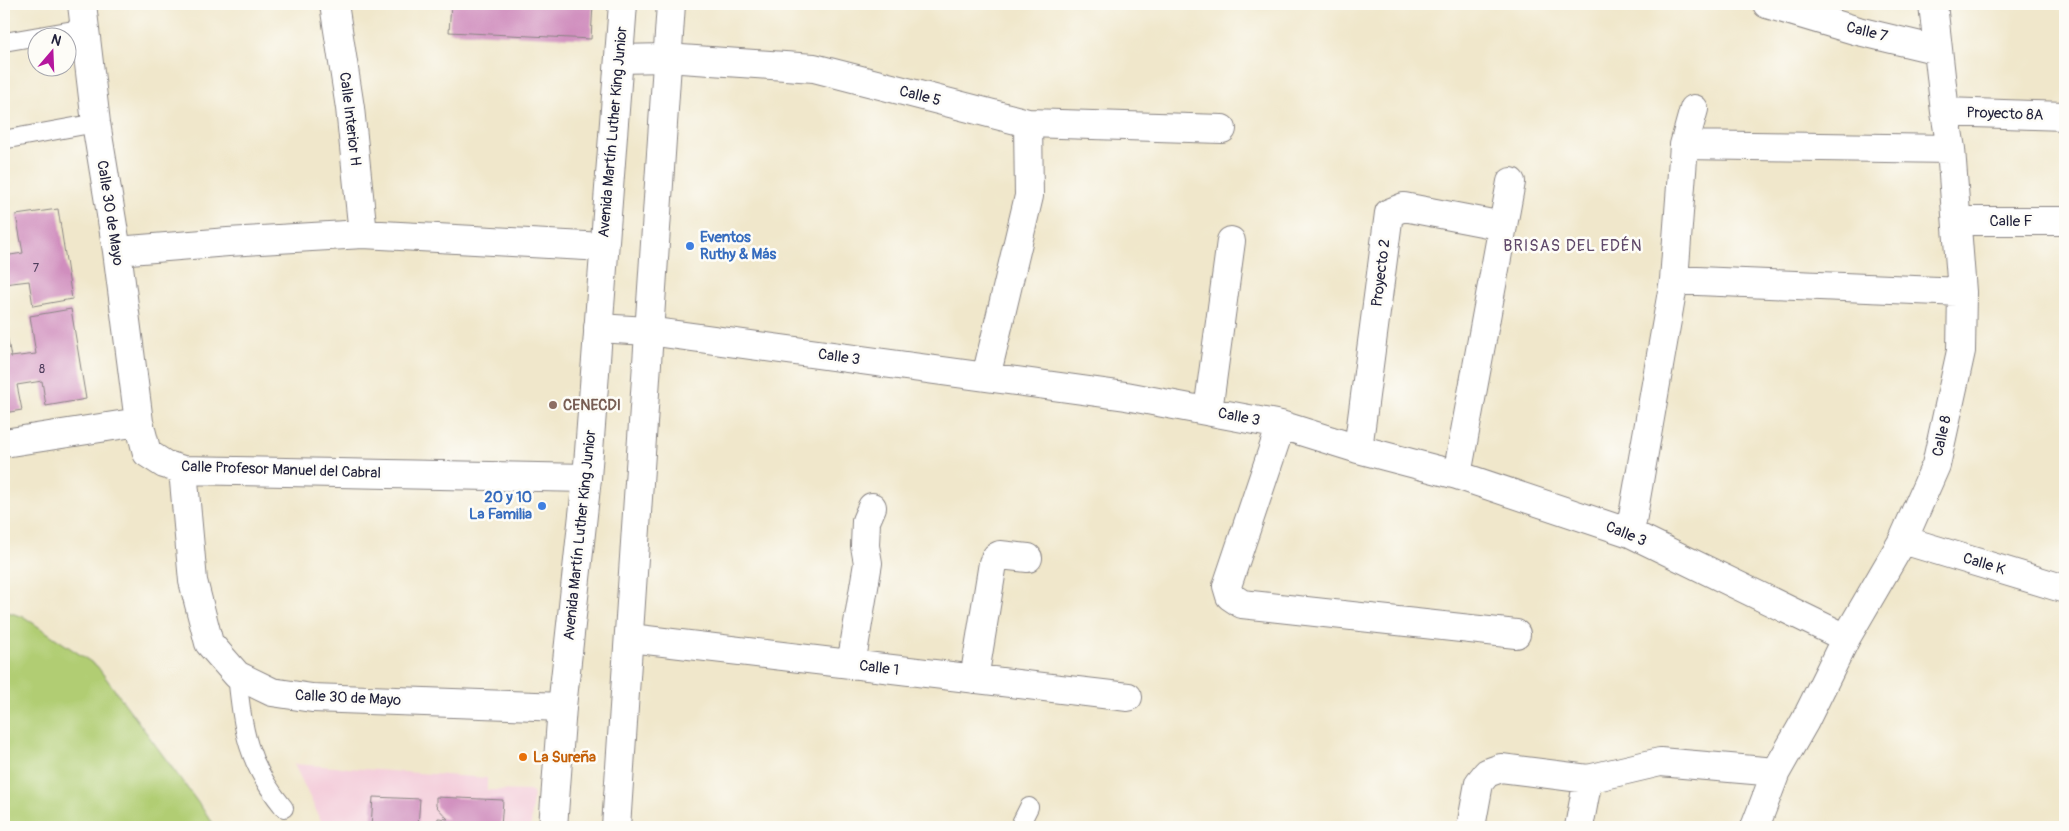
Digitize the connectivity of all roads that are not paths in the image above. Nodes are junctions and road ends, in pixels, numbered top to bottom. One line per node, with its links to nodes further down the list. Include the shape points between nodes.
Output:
1 (334, 4): 24 (street, Calle Interior H, via 350,108)
2 (623, 4): 10 (street, Avenida Martín Luther King Junior)
3 (670, 4): 9 (street)
4 (1767, 4): 8 (street, Calle 7)
5 (1933, 4): 8 (street, Calle 8)
6 (83, 16): 7 (lane); 14 (street, Calle 30 de Mayo)
7 (4, 42)
8 (1938, 50): 12 (street, Calle 8)
9 (666, 58): 10 (street, Calle 5); 15 (street, Calle 5, via 814,68); 31 (street)
10 (619, 59): 26 (street, Avenida Martín Luther King Junior)
11 (1694, 109): 18 (street)
12 (1945, 112): 13 (street, Proyecto 8A); 19 (street, Calle 8)
13 (2065, 116)
14 (96, 123): 17 (lane); 27 (street, Calle 30 de Mayo)
15 (1028, 123): 16 (street, Calle 5); 32 (street, via 1028,196)
16 (1222, 129)
17 (8, 139)
18 (1684, 145): 19 (street); 28 (street)
19 (1951, 149): 21 (street, Calle 8)
20 (1512, 182): 23 (street)
21 (1956, 221): 22 (street, Calle F); 29 (street, Calle 8)
22 (2065, 221)
23 (1503, 226): 37 (street, Proyecto 2, via 1404,207 1389,213); 39 (street)
24 (363, 234): 26 (street); 27 (street)
25 (1231, 241): 33 (street)
26 (604, 248): 30 (street, Avenida Martín Luther King Junior)
27 (117, 251): 34 (street, Calle 30 de Mayo)
28 (1674, 280): 29 (street); 42 (street)
29 (1962, 292): 43 (street, Calle 8, via 1961,351 1936,465)
30 (598, 328): 31 (street, Calle 3); 40 (street, Avenida Martín Luther King Junior)
31 (648, 331): 32 (street, Calle 3); 47 (street)
32 (986, 378): 33 (street, Calle 3, via 1126,396)
33 (1208, 411): 35 (street, Calle 3)
34 (139, 422): 36 (street); 38 (street, Calle Profesor Manuel del Cabral, via 147,453 164,464)
35 (1281, 425): 37 (street, Calle 3); 46 (street, via 1227,586 1230,596 1242,604)
36 (4, 443)
37 (1358, 449): 39 (street, Calle 3)
38 (184, 470): 40 (street, Calle Profesor Manuel del Cabral); 50 (street, Calle 30 de Mayo, via 195,590 209,643)
39 (1457, 475): 42 (street, Calle 3)
40 (587, 478): 53 (street, Avenida Martín Luther King Junior)
41 (872, 507): 49 (street, via 866,521 868,563)
42 (1630, 534): 48 (street, Calle 3)
43 (1903, 540): 45 (street, Calle K); 48 (street, Calle 8)
44 (1028, 558): 51 (street, via 1000,555 993,563)
45 (2065, 589)
46 (1516, 634)
47 (630, 638): 49 (street, Calle 1); 59 (street)
48 (1846, 638): 54 (street, Calle 8)
49 (851, 664): 51 (street, Calle 1)
50 (237, 675): 53 (street, Calle 30 de Mayo, via 272,692 312,698); 56 (lane, via 248,747 256,769)
51 (974, 679): 52 (street, Calle 1)
52 (1128, 697)
53 (562, 707): 58 (street, Avenida Martín Luther King Junior)
54 (1776, 772): 55 (street, via 1660,762); 63 (street, Calle 8)
55 (1588, 779): 61 (street, via 1501,768 1487,773 1479,783); 62 (street)
56 (284, 808)
57 (1029, 808): 60 (lane)
58 (554, 827)
59 (616, 827)
60 (1019, 827)
61 (1471, 827)
62 (1579, 827)
63 (1755, 827)

